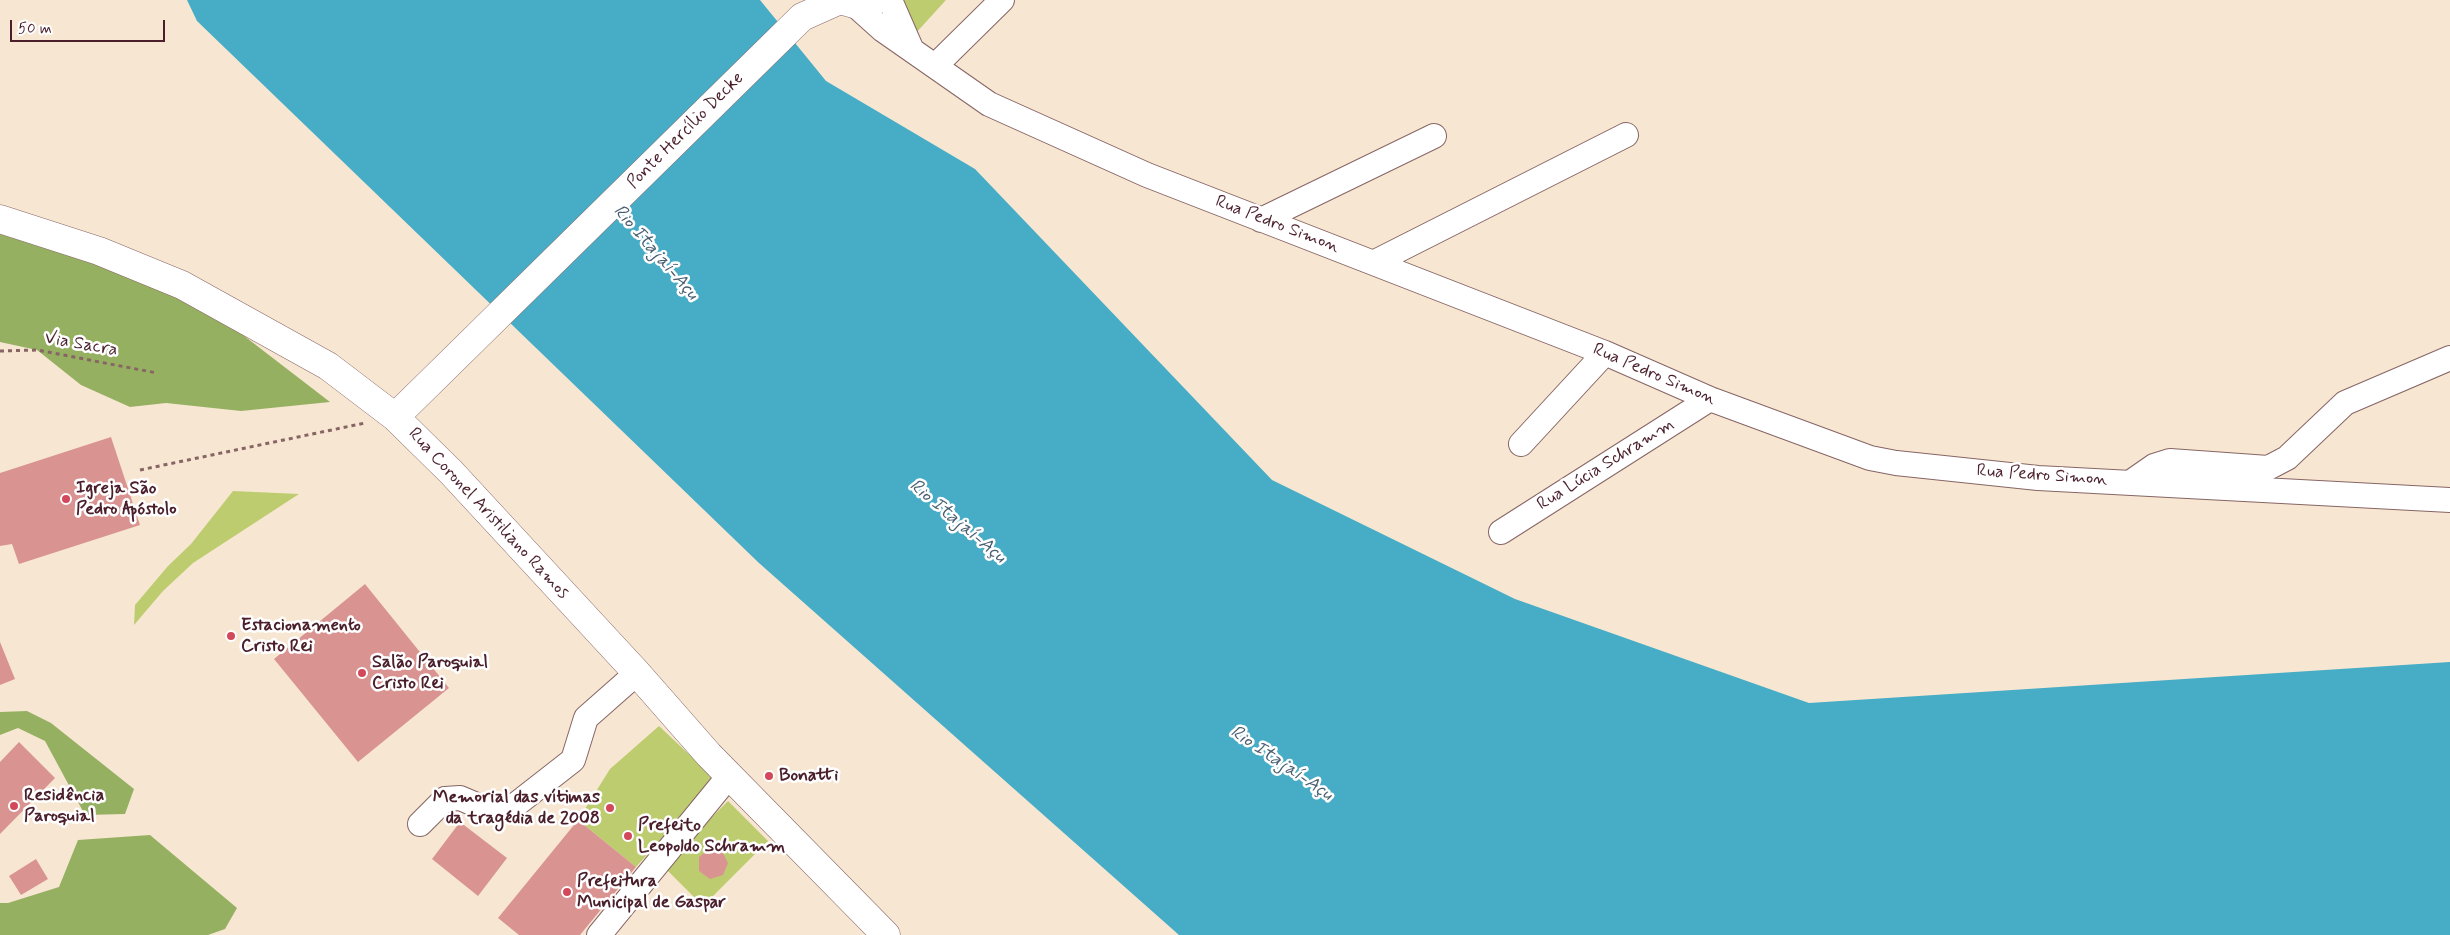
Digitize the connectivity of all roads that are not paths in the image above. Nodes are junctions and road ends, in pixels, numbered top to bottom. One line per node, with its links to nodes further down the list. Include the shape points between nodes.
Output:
1 (890, 0): 5 (street, Rua Pedro Simon)
2 (1002, 0): 6 (street)
3 (852, 1): 4 (main road); 5 (street, Rua Pedro Simon, via 883,30)
4 (802, 13): 15 (main road, Ponte Hercílio Decke)
5 (911, 48): 6 (street, Rua Pedro Simon)
6 (935, 66): 10 (street, Rua Pedro Simon, via 989,104 1148,175)
7 (1626, 135): 11 (street)
8 (1434, 136): 10 (street)
9 (0, 219): 15 (main road, Rua Coronel Aristiliano Ramos, via 99,251 182,285 328,366)
10 (1261, 220): 11 (street, Rua Pedro Simon)
11 (1375, 262): 12 (street, Rua Pedro Simon)
12 (1605, 354): 14 (street, Rua Pedro Simon); 16 (street)
13 (2450, 358): 17 (street, via 2345,403 2287,458 2268,468 2170,461 2154,466)
14 (1710, 399): 17 (street, Rua Pedro Simon, via 1879,460 2038,478); 19 (street, Rua Lúcia Schramm)
15 (395, 417): 20 (main road, Rua Coronel Aristiliano Ramos, via 451,472)
16 (1521, 444)
17 (2131, 482): 18 (street, Rua Pedro Simon)
18 (2450, 500)
19 (1501, 532)
20 (637, 673): 21 (main road, Rua Coronel Aristiliano Ramos); 22 (street, via 586,718 573,760 509,810 493,812 460,798 445,799)
21 (729, 776): 23 (street); 24 (main road, Rua Coronel Aristiliano Ramos)
22 (420, 824)
23 (599, 935)
24 (886, 935)

